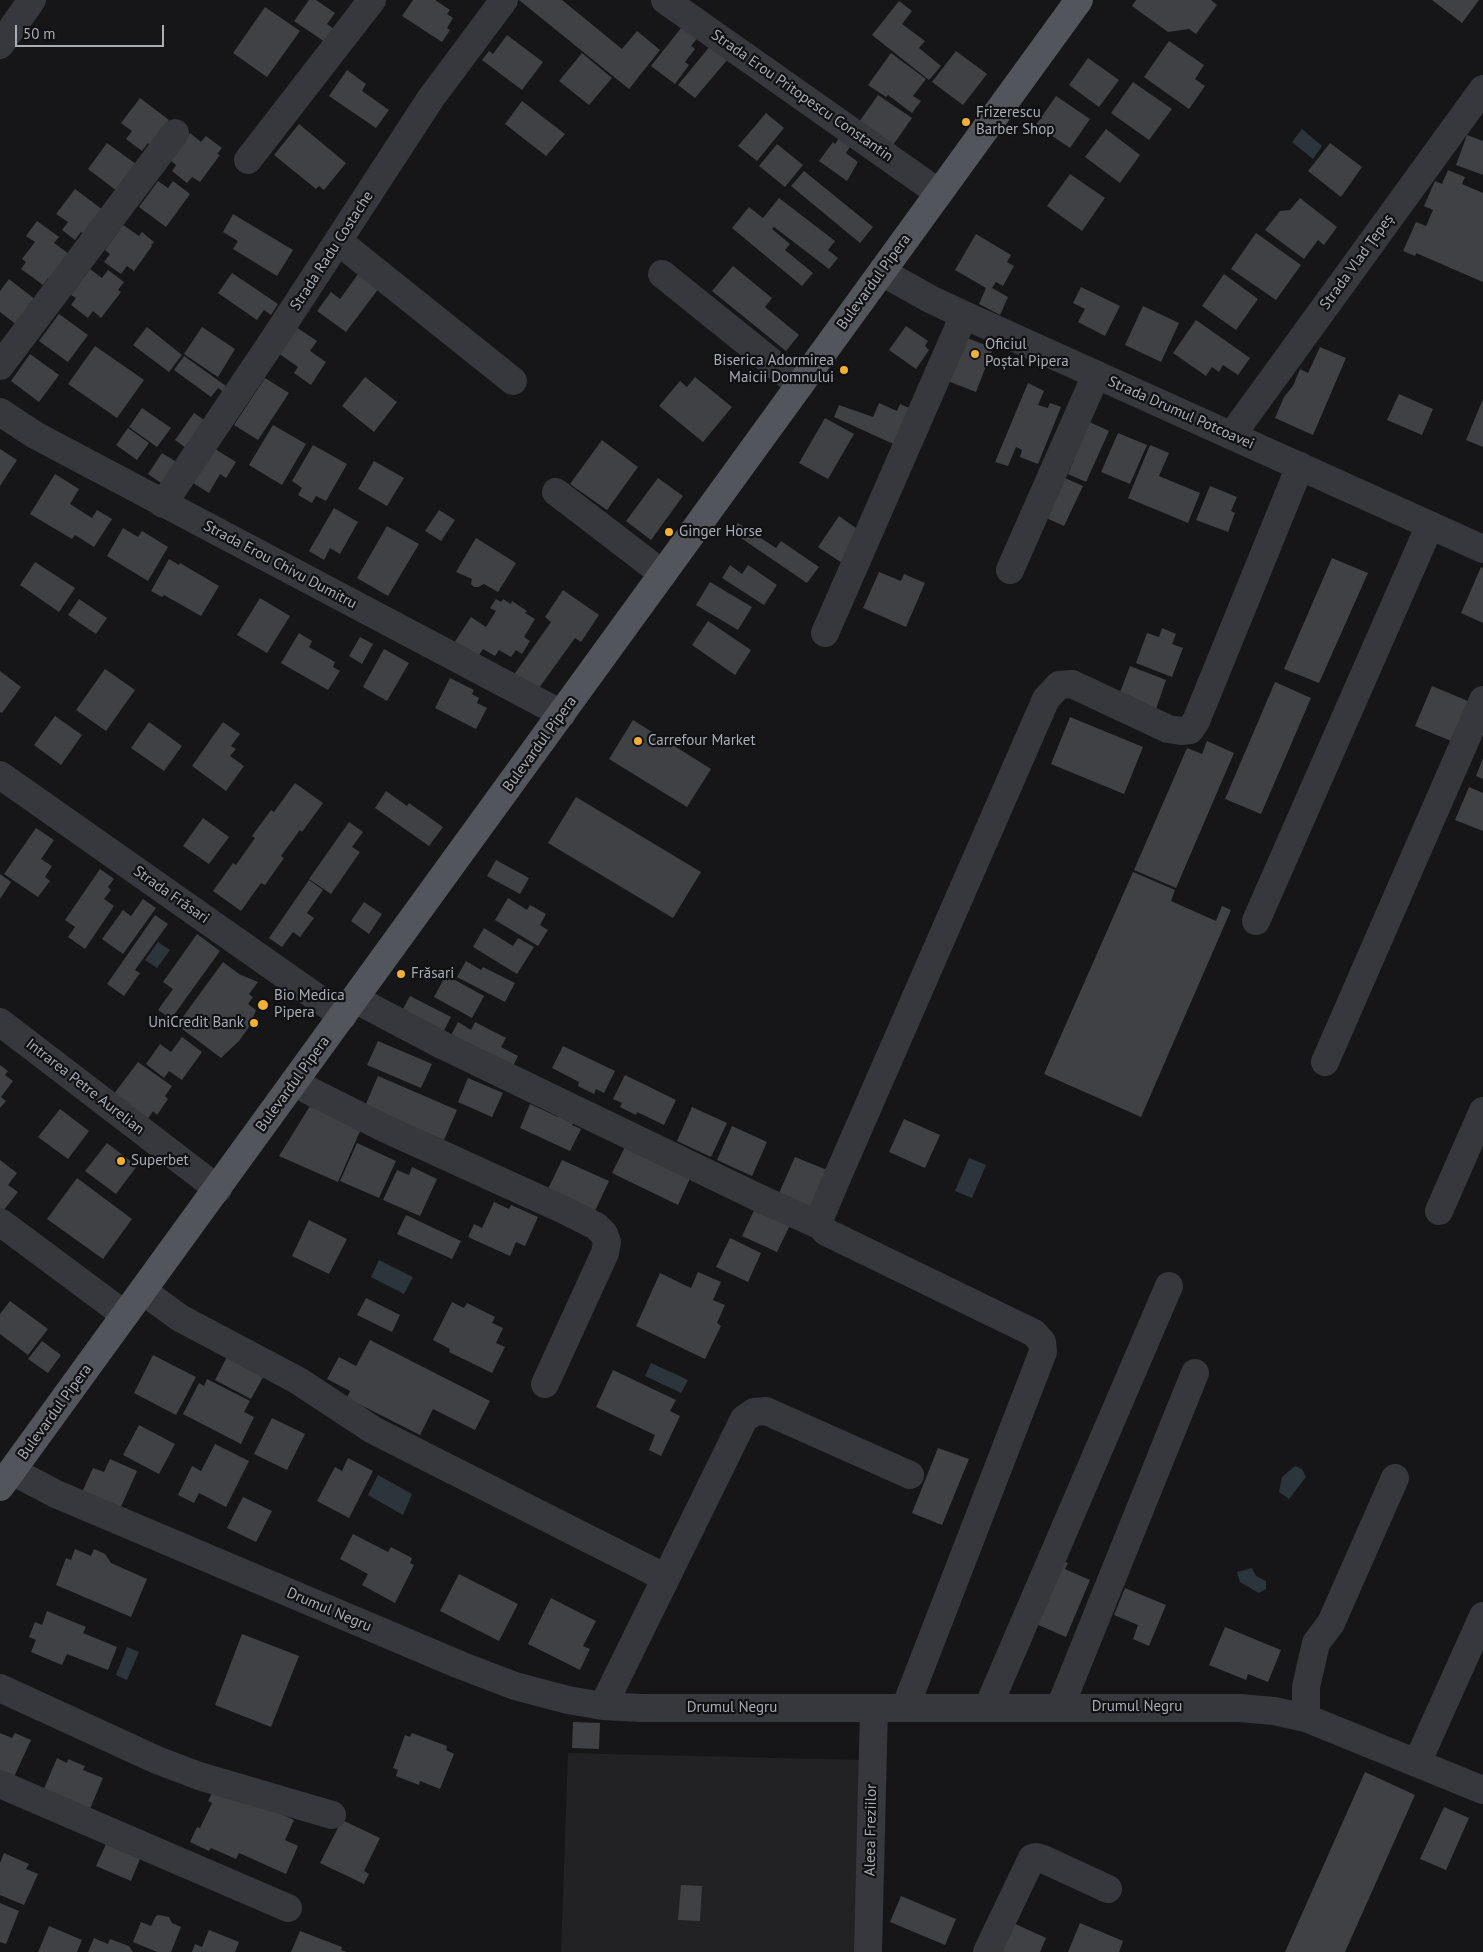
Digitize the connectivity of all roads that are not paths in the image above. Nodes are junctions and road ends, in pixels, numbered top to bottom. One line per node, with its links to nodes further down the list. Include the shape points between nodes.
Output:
1 (32, 0): 6 (street)
2 (372, 0): 9 (street)
3 (504, 0): 11 (street, Strada Radu Costache, via 431,98)
4 (665, 0): 10 (street, Strada Erou Pritopescu Constantin)
5 (1079, 0): 10 (main road, Bulevardul Pipera)
6 (0, 45)
7 (1483, 89): 20 (street, Strada Vlad Țepeș)
8 (175, 133): 15 (street)
9 (248, 160)
10 (940, 193): 12 (main road, Bulevardul Pipera)
11 (338, 241): 17 (street); 23 (street, Strada Radu Costache)
12 (882, 272): 14 (street, Strada Drumul Potcoavei); 18 (main road, Bulevardul Pipera)
13 (662, 274): 18 (street)
14 (964, 315): 16 (street, Strada Drumul Potcoavei); 28 (street)
15 (0, 366)
16 (1096, 375): 20 (street, Strada Drumul Potcoavei); 26 (street)
17 (513, 381)
18 (800, 385): 27 (main road, Bulevardul Pipera)
19 (0, 412): 23 (street, Strada Erou Chivu Dumitru, via 35,435)
20 (1232, 435): 21 (street, Strada Drumul Potcoavei)
21 (1300, 466): 24 (street, Strada Drumul Potcoavei); 41 (street, via 1190,730 1168,729 1072,684 1059,685 1046,699 836,1180 820,1218)
22 (556, 492): 27 (street)
23 (163, 504): 30 (street, Strada Erou Chivu Dumitru)
24 (1430, 525): 25 (street, Strada Drumul Potcoavei); 32 (street)
25 (1483, 549)
26 (1010, 570)
27 (663, 574): 30 (main road, Bulevardul Pipera)
28 (825, 633)
29 (1483, 700): 35 (street)
30 (562, 714): 33 (main road, Bulevardul Pipera)
31 (0, 775): 33 (street, Strada Frăsari)
32 (1256, 921)
33 (349, 1007): 36 (main road, Bulevardul Pipera); 41 (street, Strada Frăsari, via 444,1046)
34 (0, 1022): 38 (street, Intrarea Petre Aurelian)
35 (1325, 1062)
36 (294, 1083): 38 (main road, Bulevardul Pipera); 46 (street, via 572,1214 596,1226 604,1234 607,1242 605,1253)
37 (1483, 1111): 39 (street)
38 (218, 1189): 43 (main road, Bulevardul Pipera)
39 (1439, 1211)
40 (0, 1222): 44 (street)
41 (821, 1226): 57 (street, Strada Frăsari, via 826,1232 1034,1333 1042,1342 1043,1352)
42 (1169, 1286): 54 (street)
43 (143, 1291): 44 (main road, Bulevardul Pipera); 50 (street, via 180,1318 297,1380 373,1430)
44 (125, 1315): 49 (main road, Bulevardul Pipera)
45 (1195, 1373): 55 (street)
46 (545, 1384)
47 (910, 1474): 50 (street, via 777,1414 754,1412 744,1419)
48 (1395, 1478): 58 (street, via 1331,1623 1316,1643 1306,1687)
49 (6, 1479): 53 (street, Drumul Negru, via 56,1494 488,1676 568,1700)
50 (666, 1578): 53 (street)
51 (1483, 1616): 59 (street)
52 (0, 1688): 62 (street, via 156,1760)
53 (603, 1706): 56 (street, Drumul Negru)
54 (988, 1707): 55 (street, Drumul Negru); 57 (street, Drumul Negru)
55 (1060, 1707): 58 (street, Drumul Negru, via 1240,1708)
56 (874, 1708): 57 (street, Drumul Negru); 65 (street, Aleea Freziilor)
57 (905, 1708)
58 (1306, 1718): 59 (street, Drumul Negru)
59 (1417, 1764): 61 (street, Drumul Negru)
60 (0, 1784): 64 (street)
61 (1483, 1790)
62 (332, 1815)
63 (1108, 1889): 66 (street, via 1043,1859 1032,1858)
64 (288, 1908)
65 (874, 1950)
66 (987, 1952)

